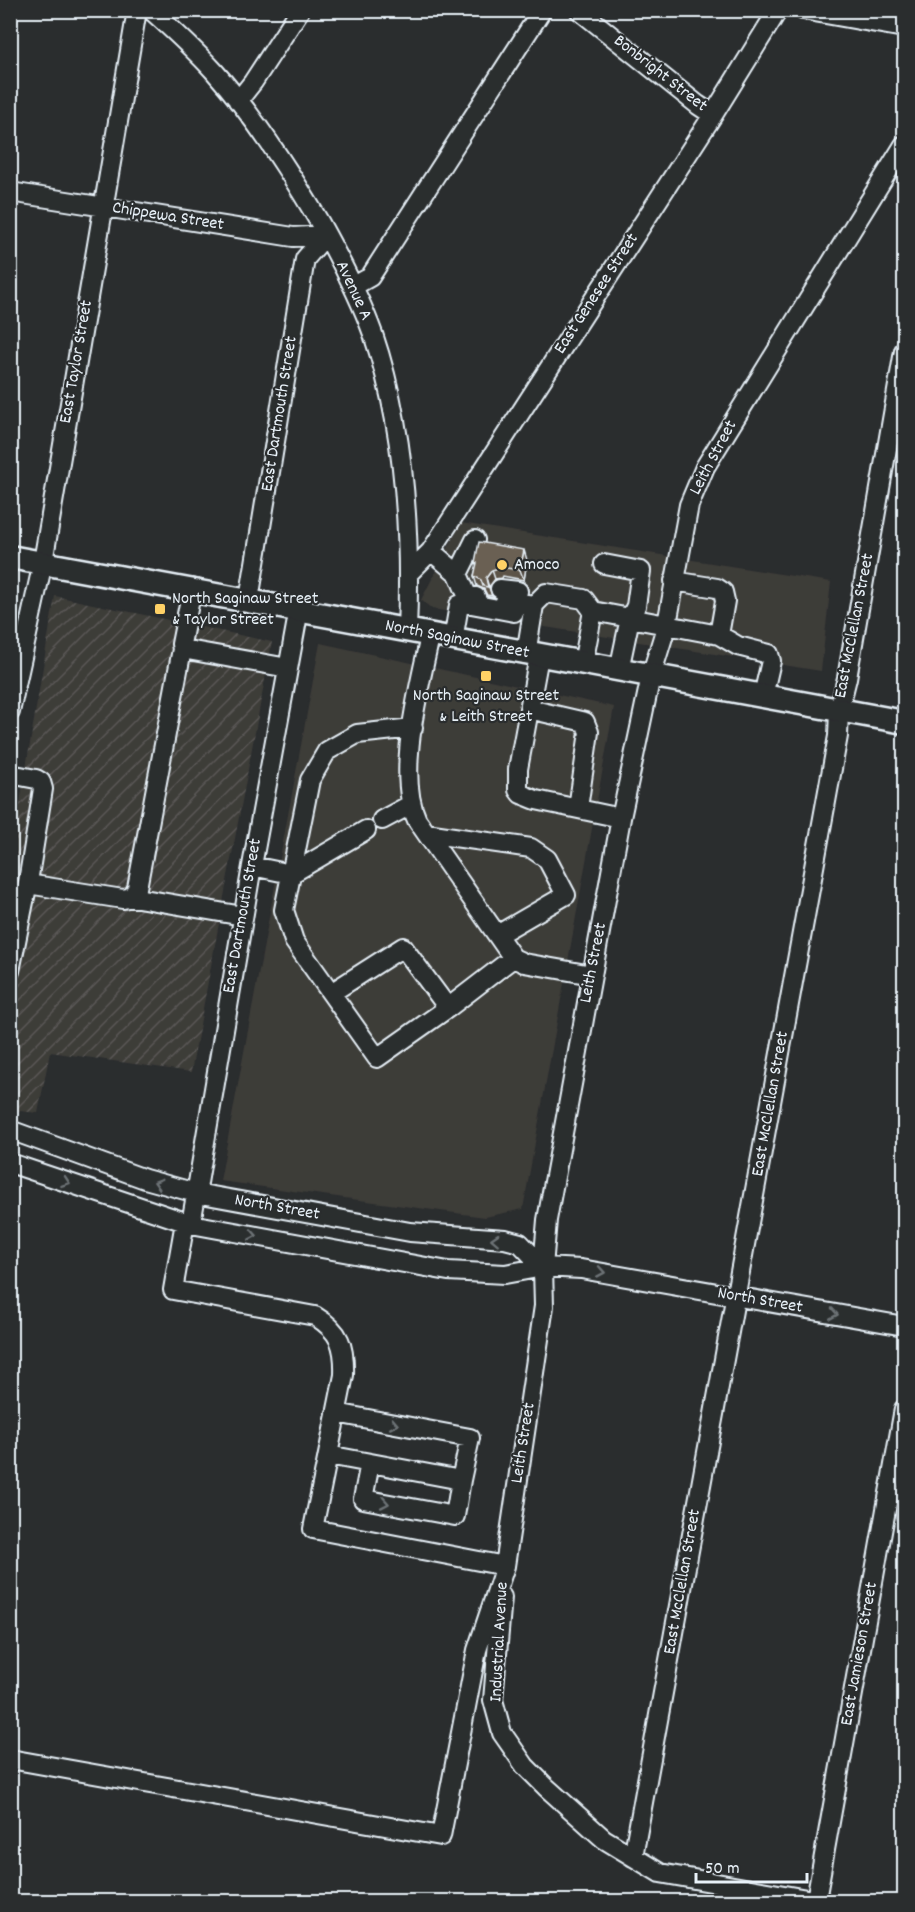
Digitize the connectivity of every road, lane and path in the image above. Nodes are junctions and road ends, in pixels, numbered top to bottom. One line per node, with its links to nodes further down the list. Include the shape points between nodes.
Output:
1 (137, 10): 13 (street, East Taylor Street)
2 (152, 10): 9 (street, Avenue A, via 214,71)
3 (300, 10): 9 (street)
4 (542, 10): 15 (street, via 370,277)
5 (579, 10): 10 (street, Bonbright Street)
6 (778, 10): 10 (street, East Genesee Street)
7 (803, 10): 8 (street)
8 (904, 28)
9 (238, 101): 14 (street, Avenue A, via 289,171)
10 (713, 115): 18 (street, East Genesee Street)
11 (904, 146): 24 (street, Leith Street, via 705,467 689,505)
12 (10, 192): 13 (street, Chippewa Street)
13 (103, 207): 14 (street, Chippewa Street, via 293,237); 20 (street, East Taylor Street)
14 (326, 235): 15 (street, Avenue A); 28 (street, East Dartmouth Street, via 305,260)
15 (354, 286): 22 (street, Avenue A, via 373,334 398,440)
16 (904, 351): 45 (street, East McClellan Street, via 847,678)
17 (475, 540): 23 (street)
18 (431, 551): 22 (street, East Genesee Street); 23 (street)
19 (10, 557): 20 (main road, North Saginaw Street)
20 (43, 562): 25 (main road, North Saginaw Street); 46 (street, East Taylor Street)
21 (604, 564): 31 (street, via 641,571 636,606)
22 (409, 573): 33 (street, Avenue A)
23 (458, 574): 26 (street)
24 (674, 581): 32 (street, Leith Street); 34 (street, via 723,592)
25 (192, 589): 28 (main road, North Saginaw Street); 37 (street)
26 (472, 595): 27 (street, via 514,612); 36 (street, via 459,605)
27 (512, 599): 30 (street, via 546,593 584,599); 38 (street)
28 (249, 600): 29 (main road, North Saginaw Street)
29 (299, 609): 33 (main road, North Saginaw Street); 40 (street, East Dartmouth Street)
30 (593, 611): 31 (street); 39 (street)
31 (630, 618): 32 (street); 41 (street)
32 (667, 624): 34 (street); 42 (street, Leith Street)
33 (407, 631): 35 (main road, North Saginaw Street)
34 (719, 634): 43 (street, via 738,646 768,654 771,661)
35 (430, 636): 36 (main road, North Saginaw Street); 48 (street)
36 (453, 640): 38 (main road, North Saginaw Street)
37 (182, 650): 40 (street); 57 (street, via 137,888)
38 (532, 655): 39 (main road, North Saginaw Street); 44 (street)
39 (583, 664): 41 (main road, North Saginaw Street)
40 (288, 668): 54 (street, East Dartmouth Street)
41 (619, 670): 42 (main road, North Saginaw Street)
42 (651, 676): 43 (main road, North Saginaw Street); 52 (street, Leith Street)
43 (763, 696): 45 (main road, North Saginaw Street)
44 (529, 709): 51 (street, via 585,722 589,732); 51 (street, via 518,790 537,800)
45 (838, 710): 47 (main road, North Saginaw Street); 70 (street, East McClellan Street, via 838,736)
46 (10, 712)
47 (904, 722)
48 (413, 728): 50 (street, via 407,770); 55 (street, via 357,734 327,751 310,780)
49 (10, 774): 56 (street, via 42,782)
50 (410, 806): 53 (street); 55 (street)
51 (578, 808): 52 (street)
52 (621, 818): 62 (street, Leith Street)
53 (426, 833): 59 (street); 59 (street, via 531,848 547,859 566,895)
54 (252, 866): 55 (street); 58 (street, East Dartmouth Street)
55 (291, 874): 63 (street, via 284,910 290,930)
56 (28, 882): 57 (street, via 123,899); 61 (street)
57 (132, 897): 58 (street)
58 (243, 916): 67 (street, East Dartmouth Street)
59 (497, 935): 60 (street)
60 (513, 958): 62 (street); 64 (street)
61 (10, 971)
62 (592, 975): 69 (street, Leith Street, via 547,1220)
63 (331, 993): 64 (street, via 403,947); 64 (street, via 377,1058)
64 (448, 1008)
65 (10, 1130): 67 (street, North Street, one-way to 65)
66 (10, 1163): 68 (street, North Street, one-way to 68)
67 (196, 1193): 68 (street, East Dartmouth Street); 69 (street, North Street, one-way to 67, via 520,1243 505,1239 410,1233)
68 (188, 1223): 69 (street, North Street, one-way to 69, via 448,1271 505,1274); 73 (street, East Dartmouth Street, via 173,1290 315,1316 329,1324 345,1356)
69 (543, 1267): 70 (street, North Street, one-way to 70, via 580,1269); 77 (street, Leith Street, via 544,1306)
70 (735, 1296): 71 (street, North Street, one-way to 71); 79 (street, East McClellan Street)
71 (904, 1326)
72 (904, 1409): 80 (street, East Jamieson Street)
73 (336, 1413): 74 (street); 76 (street, one-way to 76, via 470,1438)
74 (328, 1455): 75 (street); 77 (street, via 313,1529)
75 (370, 1463): 76 (street); 76 (street, one-way to 76, via 363,1499 432,1512 455,1516)
76 (461, 1480)
77 (505, 1566): 78 (street, Leith Street, via 477,1650 441,1836); 79 (street, Industrial Avenue, via 494,1700 502,1733 525,1766 546,1787 604,1839)
78 (10, 1759)
79 (633, 1857): 80 (street, Industrial Avenue, via 660,1874)
80 (820, 1901)

